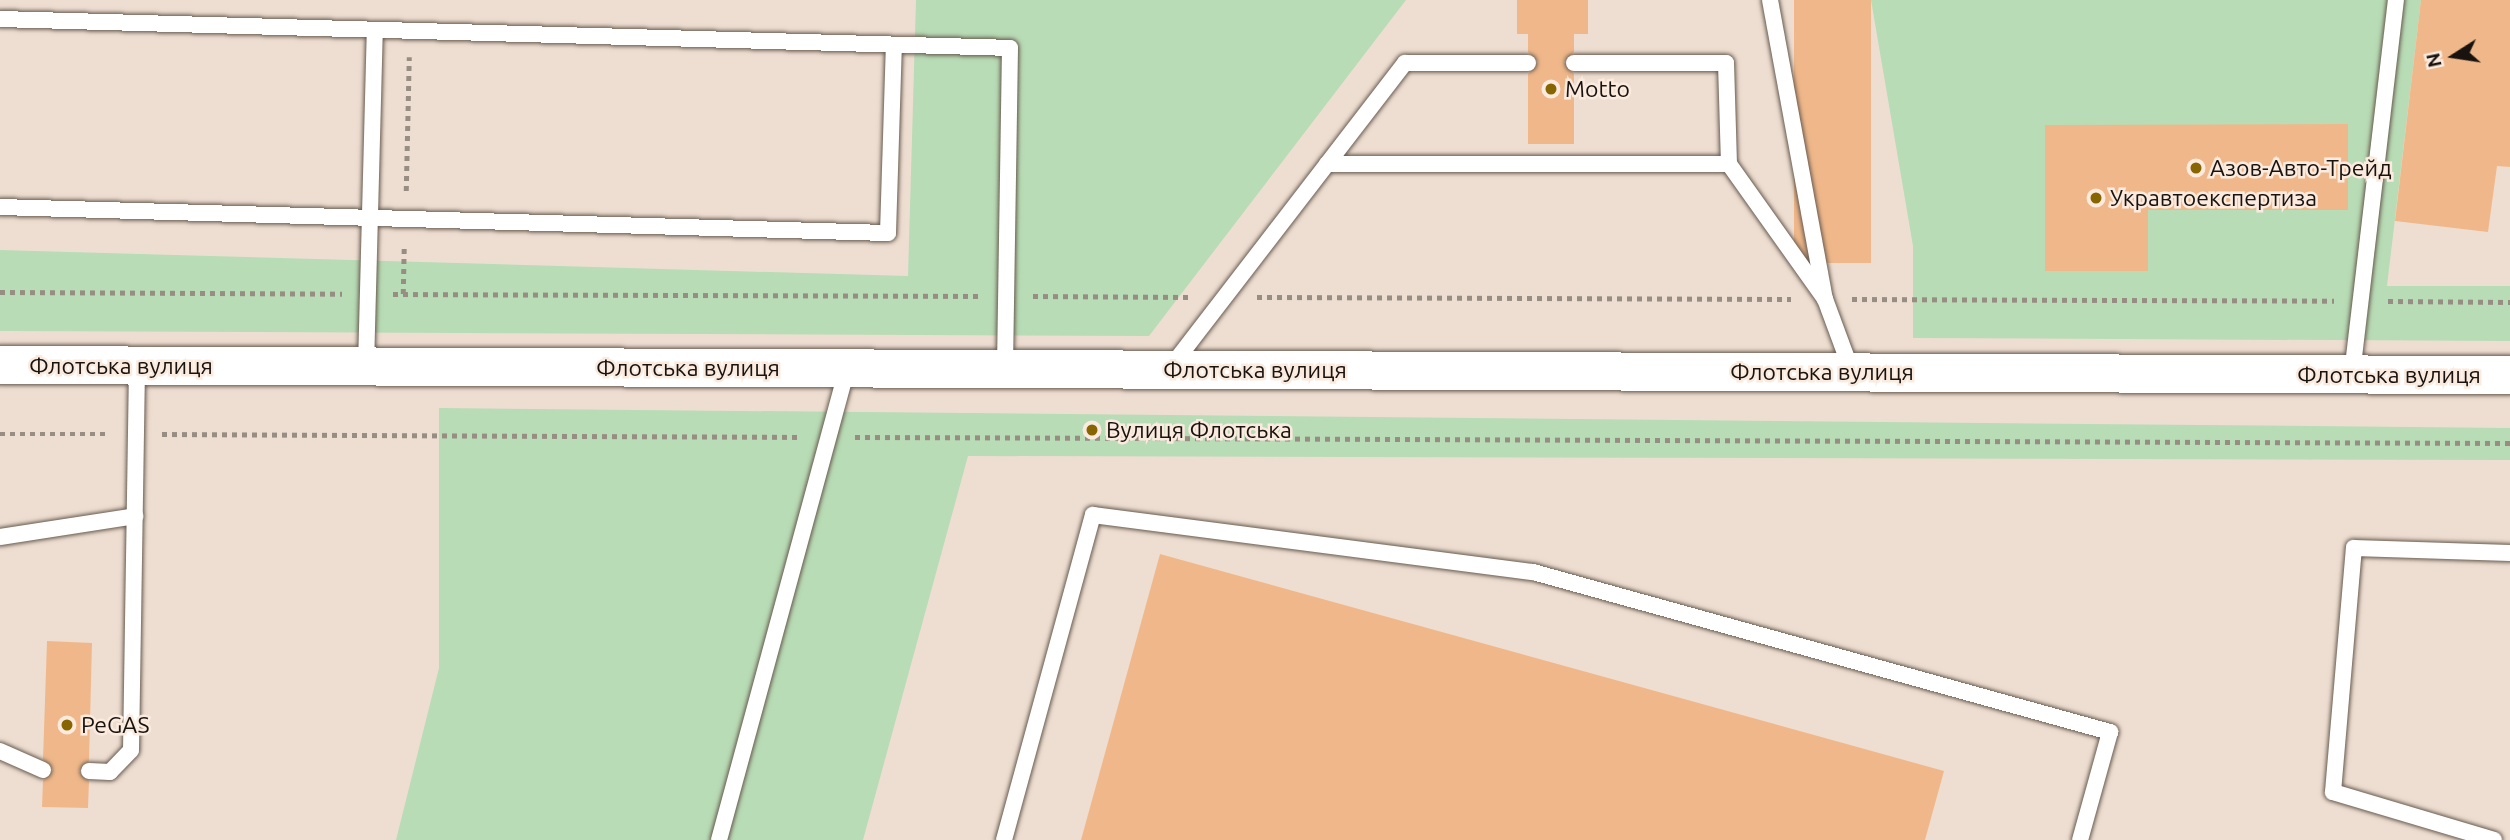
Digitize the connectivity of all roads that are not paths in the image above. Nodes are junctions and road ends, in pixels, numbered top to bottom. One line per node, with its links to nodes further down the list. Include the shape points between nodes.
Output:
1 (1770, 0): 12 (lane)
2 (2396, 0): 20 (lane)
3 (0, 19): 4 (lane)
4 (375, 30): 5 (lane); 11 (lane)
5 (894, 45): 11 (lane, via 888,233); 17 (lane, via 1010,48)
6 (1528, 63): 8 (lane, via 1405,63)
7 (1574, 63): 9 (lane, via 1727,63)
8 (1327, 164): 9 (lane); 18 (lane)
9 (1729, 164): 12 (lane)
10 (0, 207): 11 (lane)
11 (369, 217): 15 (lane)
12 (1825, 299): 19 (lane)
13 (0, 365): 14 (street, Флотська вулиця)
14 (137, 366): 15 (street, Флотська вулиця); 22 (lane)
15 (366, 367): 16 (street, Флотська вулиця)
16 (847, 369): 17 (street, Флотська вулиця); 28 (lane)
17 (1005, 369): 18 (street, Флотська вулиця)
18 (1169, 370): 19 (street, Флотська вулиця)
19 (1852, 372): 20 (street, Флотська вулиця)
20 (2352, 374): 21 (street, Флотська вулиця)
21 (2510, 375)
22 (135, 516): 23 (lane); 27 (lane, via 131,750 110,772)
23 (0, 537)
24 (2510, 553): 31 (lane, via 2354,548 2333,792)
25 (0, 751): 26 (lane)
26 (43, 770)
27 (89, 771)
28 (719, 840)
29 (1004, 840): 30 (lane, via 1093,515 1533,572 2110,732)
30 (2080, 840)
31 (2494, 840)

